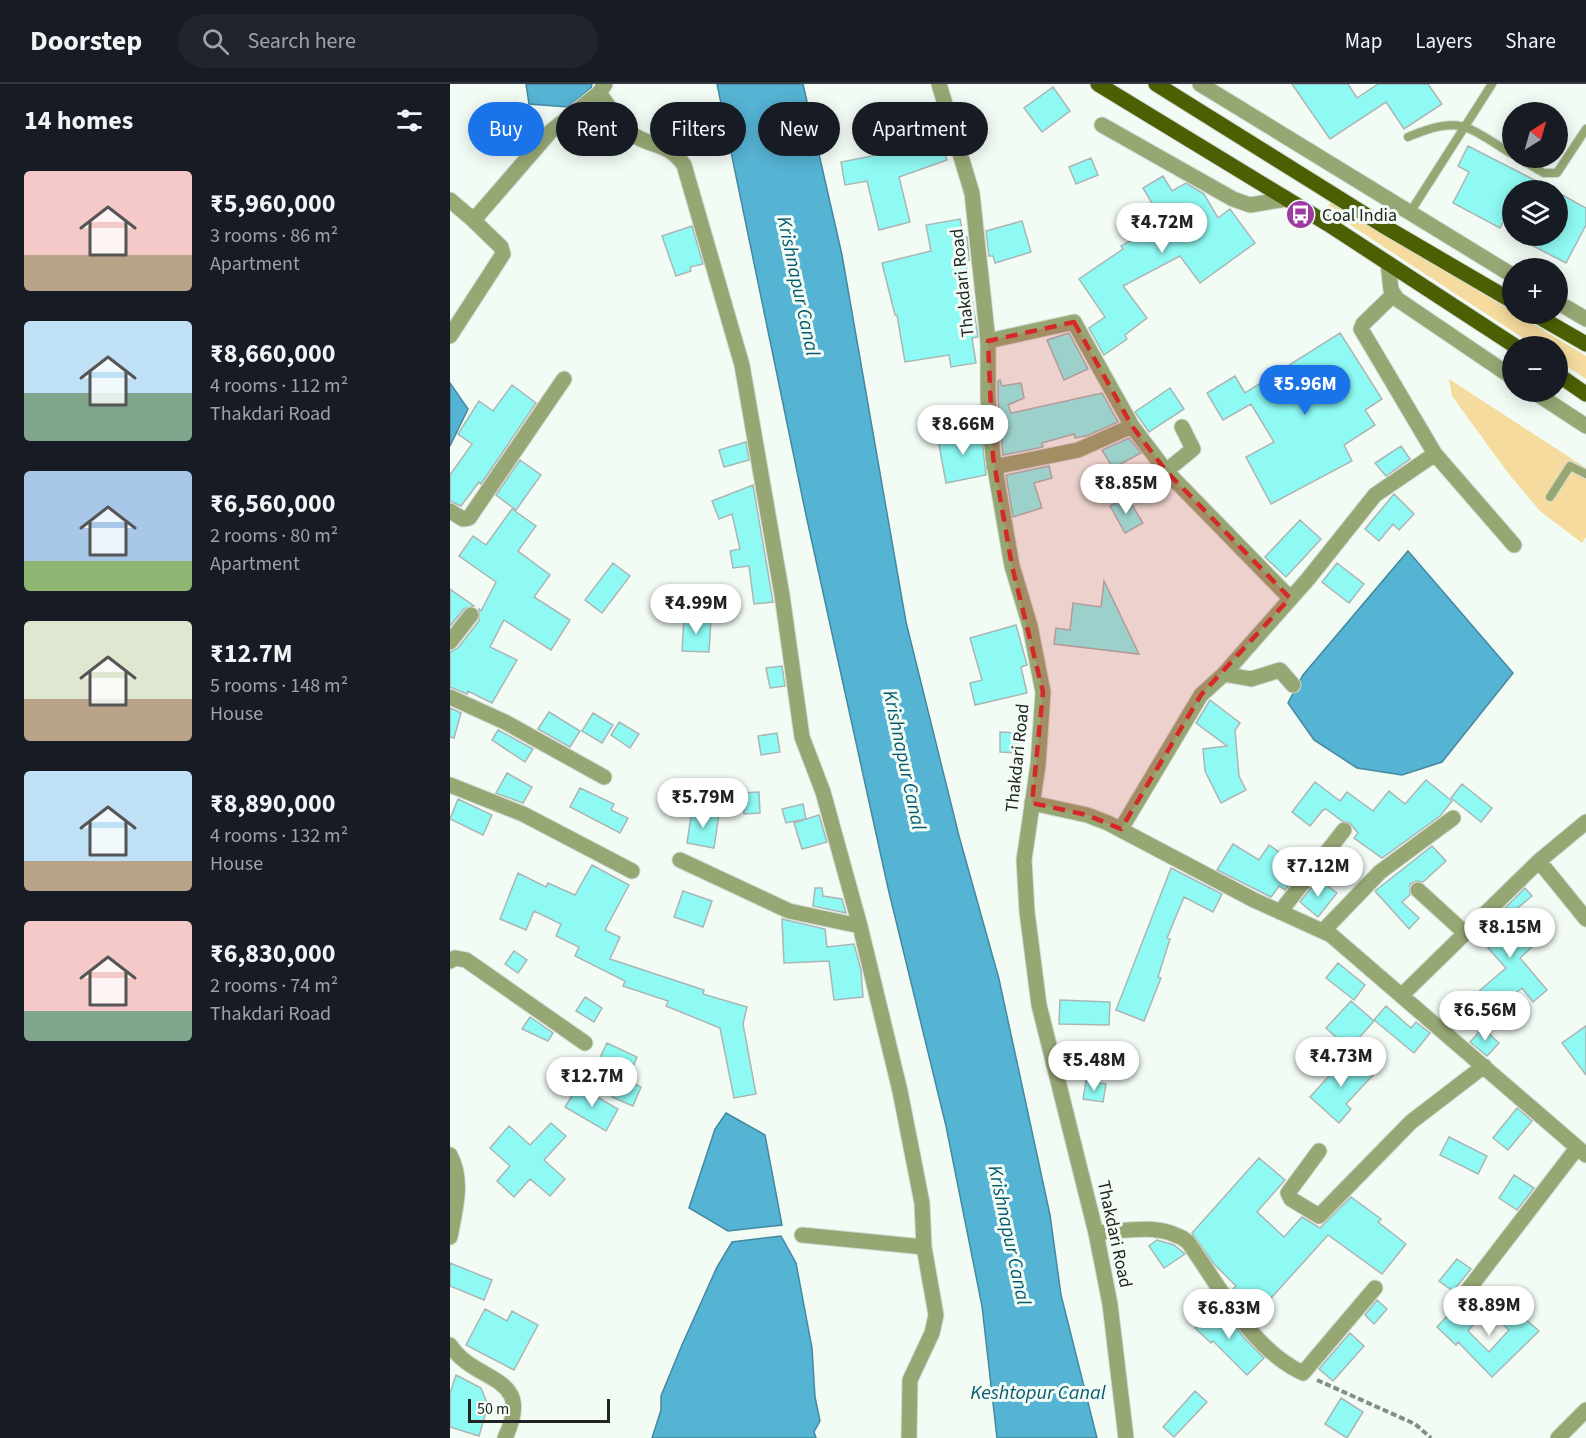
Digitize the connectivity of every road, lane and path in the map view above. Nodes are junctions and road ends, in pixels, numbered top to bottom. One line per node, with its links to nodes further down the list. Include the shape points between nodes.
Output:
1 (939, 84): 28 (street, Thakdari Road, via 972,193)
2 (1098, 84): 16 (main road)
3 (1156, 84): 22 (main road)
4 (1200, 84): 17 (street)
5 (1492, 84): 8 (lane)
6 (602, 89): 18 (street, via 549,132 479,214); 64 (street, via 632,134 664,146 684,165 742,365 802,737 823,792)
7 (1102, 125): 16 (street, via 1233,199 1250,205)
8 (1466, 126): 10 (lane, via 1438,124); 11 (lane); 17 (lane)
9 (1586, 129): 12 (lane)
10 (1408, 137)
11 (1502, 148)
12 (1568, 156)
13 (1535, 168): 14 (lane, via 1544,173 1557,173)
14 (1560, 168)
15 (450, 200): 18 (street)
16 (1287, 200): 19 (main road)
17 (1409, 214): 20 (street)
18 (471, 218): 26 (street, via 501,247 503,254)
19 (1388, 263): 21 (street); 27 (main road)
20 (1502, 269)
21 (1393, 295): 30 (street); 38 (street, via 1361,329)
22 (1502, 295)
23 (1568, 308): 24 (street)
24 (1586, 319)
25 (1552, 324): 29 (main road)
26 (450, 336)
27 (1502, 338)
28 (988, 341): 35 (street, via 1074,322); 39 (street, Thakdari Road)
29 (1585, 343)
30 (1502, 370)
31 (564, 379): 43 (street, via 469,518 463,519)
32 (1568, 382): 33 (main road)
33 (1586, 394)
34 (1549, 402): 36 (street)
35 (1132, 426): 39 (street, via 1078,450); 40 (street)
36 (1586, 426)
37 (1182, 427): 40 (street, via 1193,449)
38 (1435, 454): 44 (street); 45 (street, via 1376,495)
39 (994, 467): 53 (street, Thakdari Road, via 1012,566 1030,626 1043,692)
40 (1166, 471): 45 (street)
41 (1586, 474): 42 (lane, via 1570,466)
42 (1550, 497)
43 (450, 511)
44 (1514, 545)
45 (1290, 598): 48 (street)
46 (471, 615): 47 (street)
47 (450, 642)
48 (1224, 674): 49 (street, via 1251,680 1280,670); 56 (street, via 1201,695)
49 (1293, 685)
50 (450, 697): 51 (street, via 505,722)
51 (604, 777)
52 (450, 785): 60 (street, via 523,814)
53 (1032, 802): 56 (street, via 1088,815); 74 (street, Thakdari Road, via 1024,860 1039,1005)
54 (1453, 818): 65 (street, via 1380,872)
55 (1586, 822): 59 (street)
56 (1121, 829): 62 (street)
57 (1344, 830): 62 (street)
58 (680, 860): 64 (street, via 789,911)
59 (1539, 861): 63 (street); 66 (street)
60 (632, 871)
61 (1418, 890): 66 (street)
62 (1280, 912): 65 (street)
63 (1586, 919)
64 (860, 926): 77 (street, via 900,1091 920,1192)
65 (1323, 932): 68 (street)
66 (1465, 933): 68 (street)
67 (450, 961): 69 (street, via 466,960)
68 (1402, 995): 70 (street)
69 (585, 1043)
70 (1484, 1066): 71 (street, via 1406,1126 1319,1216 1288,1193); 72 (street)
71 (1319, 1150)
72 (1581, 1151): 79 (street)
73 (450, 1155): 76 (street, via 457,1172 458,1190)
74 (1096, 1233): 81 (street, via 1159,1229 1177,1233 1188,1242 1252,1332); 85 (street, Thakdari Road, via 1110,1304)
75 (802, 1235): 77 (street)
76 (450, 1237)
77 (924, 1247): 84 (street, via 936,1315 910,1380)
78 (1375, 1288): 81 (street)
79 (1464, 1295)
80 (452, 1350): 83 (street, via 506,1386 515,1409)
81 (1303, 1374): 86 (path, via 1415,1424)
82 (1586, 1410): 87 (street)
83 (505, 1438)
84 (909, 1438)
85 (1126, 1438)
86 (1431, 1438)
87 (1557, 1438)

